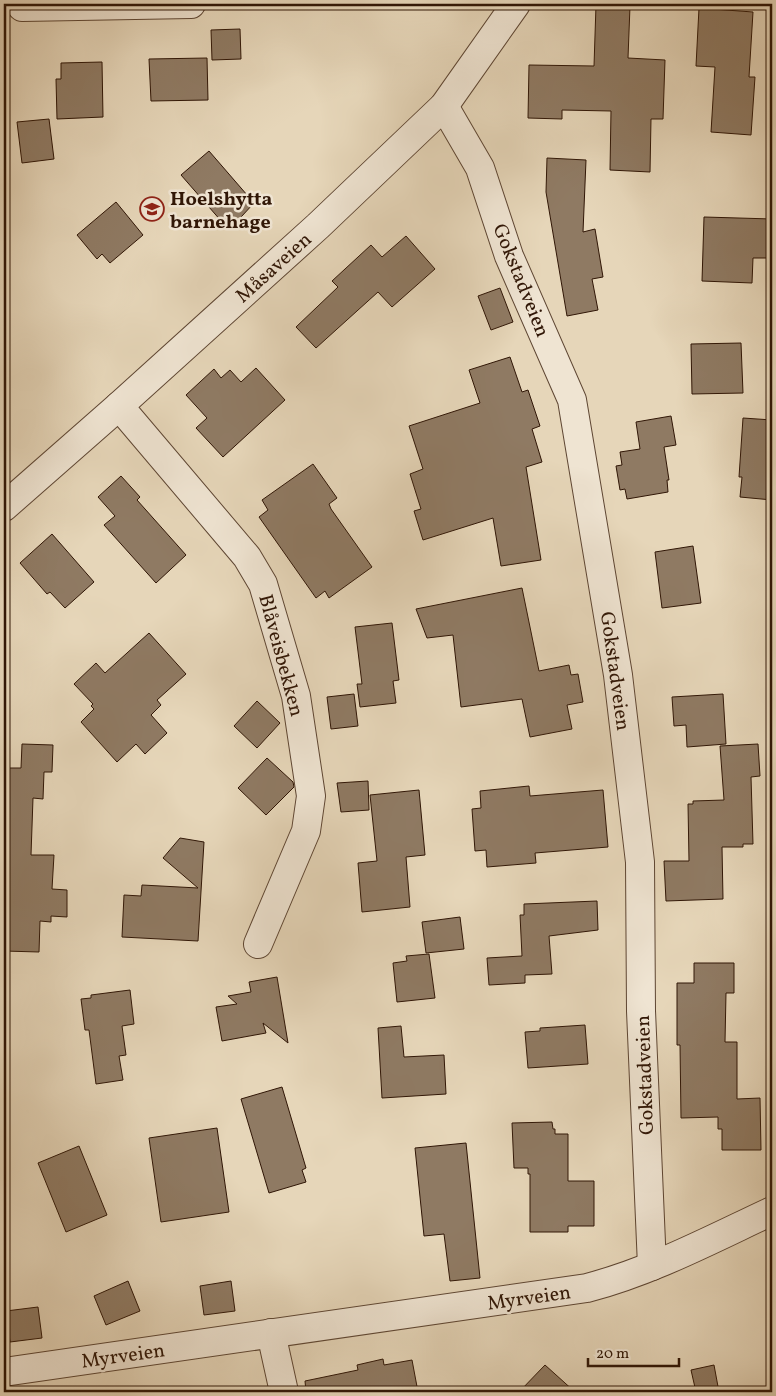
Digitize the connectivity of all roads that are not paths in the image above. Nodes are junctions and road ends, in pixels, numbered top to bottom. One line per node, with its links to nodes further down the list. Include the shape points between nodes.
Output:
1 (191, 4): 3 (street)
2 (516, 4): 4 (street, Måsaveien)
3 (22, 7)
4 (444, 106): 5 (street, Måsaveien, via 318,226); 9 (street, Gokstadveien, via 480,168 509,256 572,400 618,675 640,862 641,1011)
5 (119, 406): 6 (street, Måsaveien); 7 (street, Blåveisbekken, via 251,563 263,584 296,696 311,796 306,832)
6 (4, 507)
7 (258, 944)
8 (772, 1211): 9 (street, Myrveien)
9 (652, 1266): 10 (street, Myrveien, via 567,1292)
10 (272, 1333): 11 (street, Myrveien); 12 (street)
11 (4, 1372)
12 (284, 1392)

